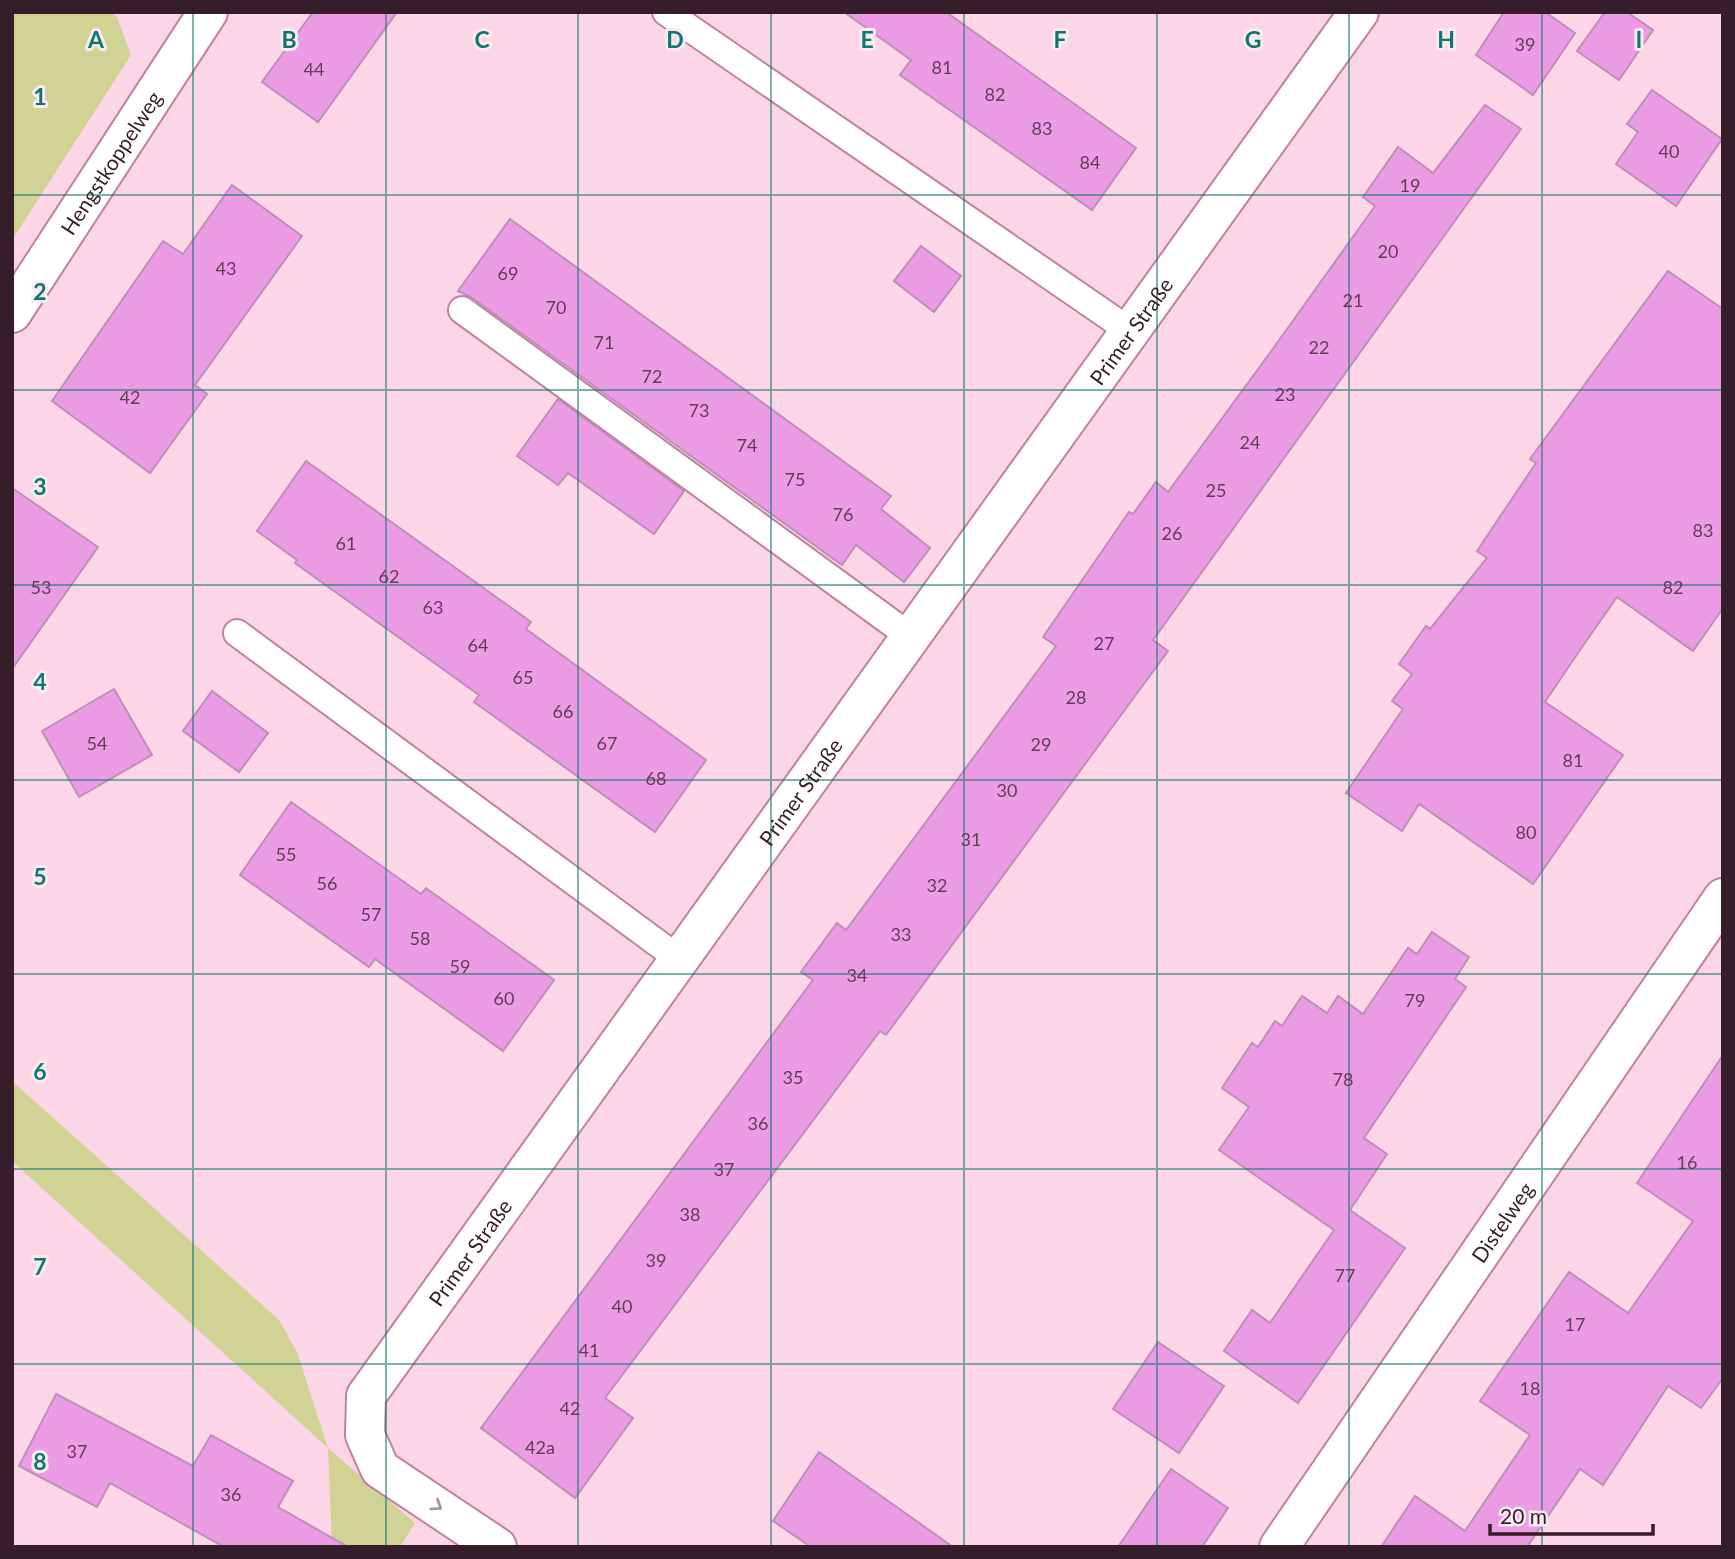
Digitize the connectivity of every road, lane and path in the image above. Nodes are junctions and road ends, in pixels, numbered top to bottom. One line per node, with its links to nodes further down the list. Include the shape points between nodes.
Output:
1 (208, 12): 5 (street, Hengstkoppelweg)
2 (666, 12): 6 (lane)
3 (1359, 12): 6 (street, Primer Straße)
4 (462, 310): 8 (lane)
5 (12, 313)
6 (1130, 331): 8 (street, Primer Straße)
7 (237, 633): 10 (lane)
8 (911, 637): 10 (street, Primer Straße)
9 (1723, 898): 12 (street, Distelweg)
10 (679, 959): 11 (street, Primer Straße, one-way to 11, via 366,1396 365,1435 380,1468)
11 (497, 1547)
12 (1279, 1547)

